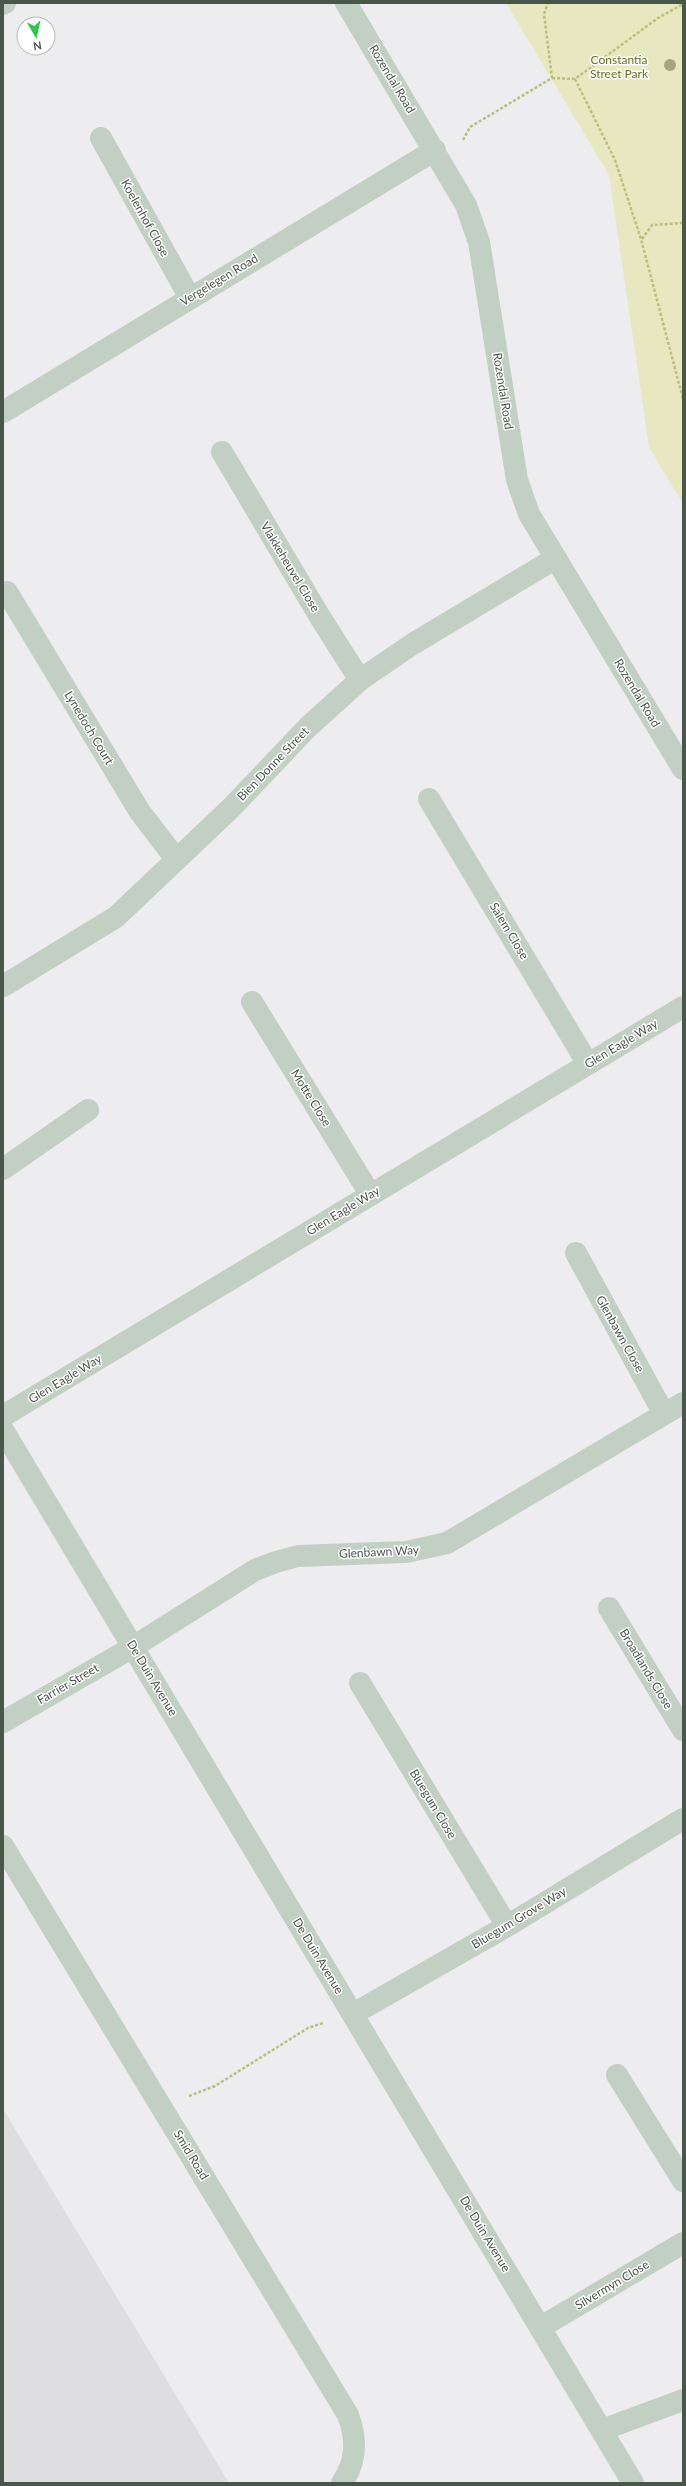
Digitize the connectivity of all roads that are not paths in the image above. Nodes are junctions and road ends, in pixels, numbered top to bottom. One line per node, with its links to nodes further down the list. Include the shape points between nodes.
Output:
1 (346, 3): 3 (street, Rozendal Road)
2 (101, 138): 4 (street, Koelenhof Close)
3 (435, 150): 4 (street, Vergelegen Road); 7 (street, Rozendal Road, via 473,221 479,242 517,480 530,514)
4 (190, 298): 5 (street, Vergelegen Road)
5 (3, 412)
6 (222, 452): 9 (street, Vlakkeheuvel Close)
7 (556, 558): 9 (street, Bien Donne Street, via 411,645); 10 (street, Rozendal Road)
8 (7, 592): 12 (street, Lynedoch Court, via 140,812)
9 (360, 680): 12 (street, Bien Donne Street, via 308,727 232,807)
10 (683, 769)
11 (429, 799): 16 (street, Salem Close)
12 (176, 860): 13 (street, Bien Donne Street, via 116,917)
13 (3, 986)
14 (252, 1002): 19 (street, Motte Close)
15 (683, 1007): 16 (street, Glen Eagle Way)
16 (588, 1064): 19 (street, Glen Eagle Way)
17 (88, 1110): 18 (street)
18 (3, 1169)
19 (370, 1194): 23 (street, Glen Eagle Way)
20 (576, 1253): 22 (street, Glenbawn Close)
21 (683, 1403): 22 (street, Glenbawn Way)
22 (664, 1414): 26 (street, Glenbawn Way, via 447,1543 406,1552 298,1556 276,1562 255,1570)
23 (3, 1416)
24 (3, 1430): 26 (street, De Duin Avenue)
25 (609, 1608): 29 (street, Broadlands Close)
26 (133, 1646): 28 (street, Farrier Street); 33 (street, De Duin Avenue)
27 (360, 1683): 32 (street, Bluegum Close)
28 (3, 1722)
29 (683, 1730)
30 (683, 1819): 32 (street, Bluegum Grove Way)
31 (3, 1846): 40 (street, Smid Road, via 348,2415 355,2441)
32 (507, 1926): 33 (street, Bluegum Grove Way)
33 (353, 2014): 37 (street, De Duin Avenue)
34 (617, 2074): 35 (street)
35 (683, 2181)
36 (683, 2243): 37 (street, Silvermyn Close)
37 (540, 2327): 39 (street, De Duin Avenue)
38 (683, 2400): 39 (street)
39 (602, 2430): 41 (street, De Duin Avenue)
40 (346, 2477)
41 (633, 2483)

